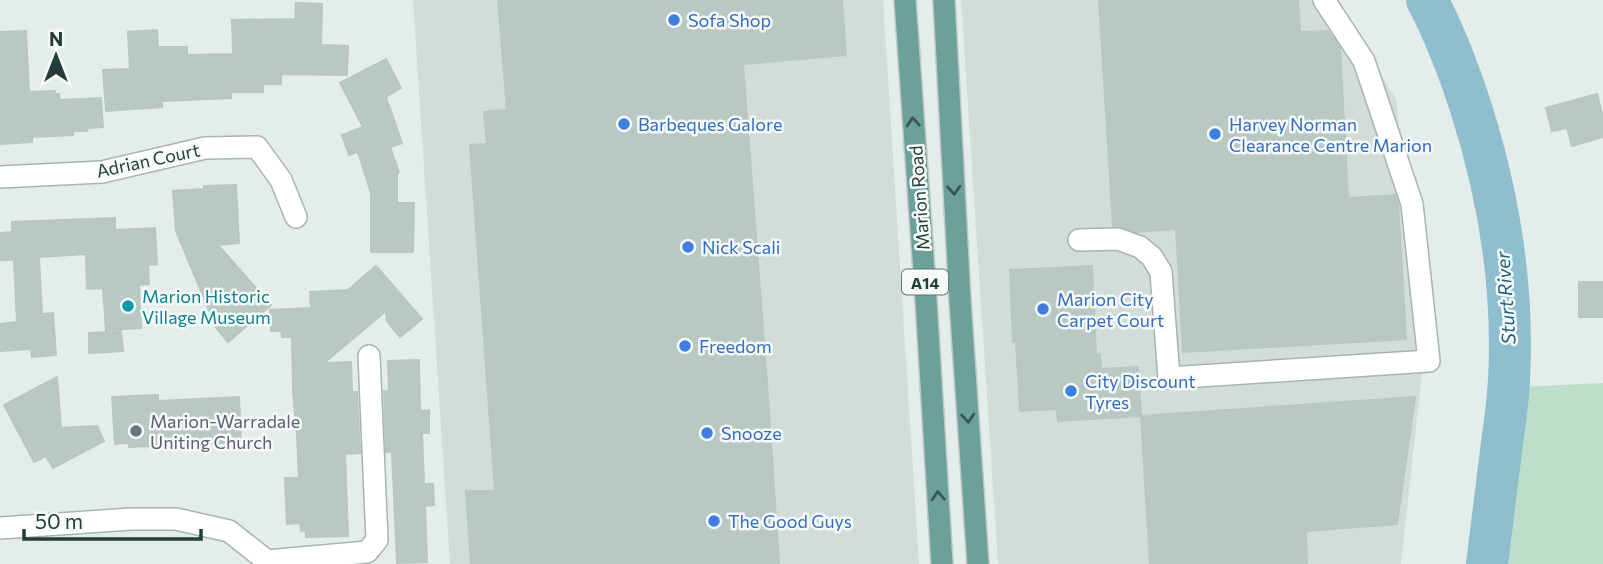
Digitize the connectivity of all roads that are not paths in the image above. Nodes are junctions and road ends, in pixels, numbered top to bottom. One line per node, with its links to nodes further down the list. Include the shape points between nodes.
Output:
1 (905, 0): 10 (main road, Marion Road / A14, one-way to 1)
2 (944, 0): 11 (main road, Marion Road / A14, one-way to 11)
3 (1324, 0): 6 (street, via 1364,61 1412,204 1429,361 1169,378 1161,272 1152,257 1118,239)
4 (0, 177): 5 (street, Adrian Court, via 102,172 205,148 257,147 281,180)
5 (296, 217)
6 (1079, 240)
7 (369, 356): 9 (street, via 377,540 367,552)
8 (0, 528): 9 (street, via 176,519 229,531)
9 (268, 562)
10 (942, 564)
11 (978, 564)

